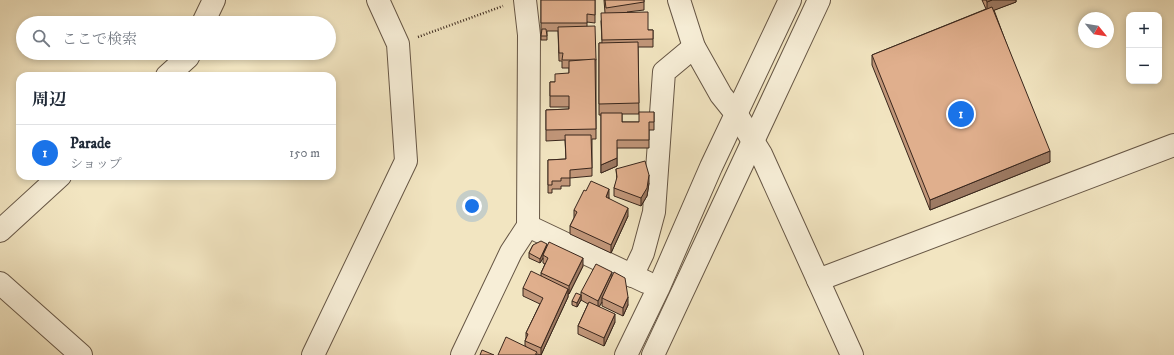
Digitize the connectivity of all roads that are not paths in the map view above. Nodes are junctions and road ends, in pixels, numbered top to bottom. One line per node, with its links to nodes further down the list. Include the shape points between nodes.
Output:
1 (214, 0): 7 (street)
2 (378, 0): 22 (street, via 398,44 406,161)
3 (679, 0): 8 (street)
4 (790, 0): 11 (street)
5 (820, 0): 12 (street)
6 (515, 3): 15 (street, via 529,35)
7 (206, 16)
8 (694, 46): 11 (street, via 721,95); 17 (street, via 664,72 654,212 643,253)
9 (185, 60): 10 (street)
10 (171, 72)
11 (736, 115): 12 (street); 20 (street)
12 (752, 142): 18 (street, via 761,154); 25 (street)
13 (1174, 145): 18 (street)
14 (56, 180): 16 (street)
15 (528, 226): 17 (street); 23 (street, via 510,252)
16 (0, 231)
17 (632, 276): 20 (street)
18 (818, 280): 26 (street)
19 (0, 284): 21 (street)
20 (658, 289): 24 (street)
21 (80, 355)
22 (313, 355)
23 (462, 355)
24 (626, 355)
25 (653, 355)
26 (852, 355)

